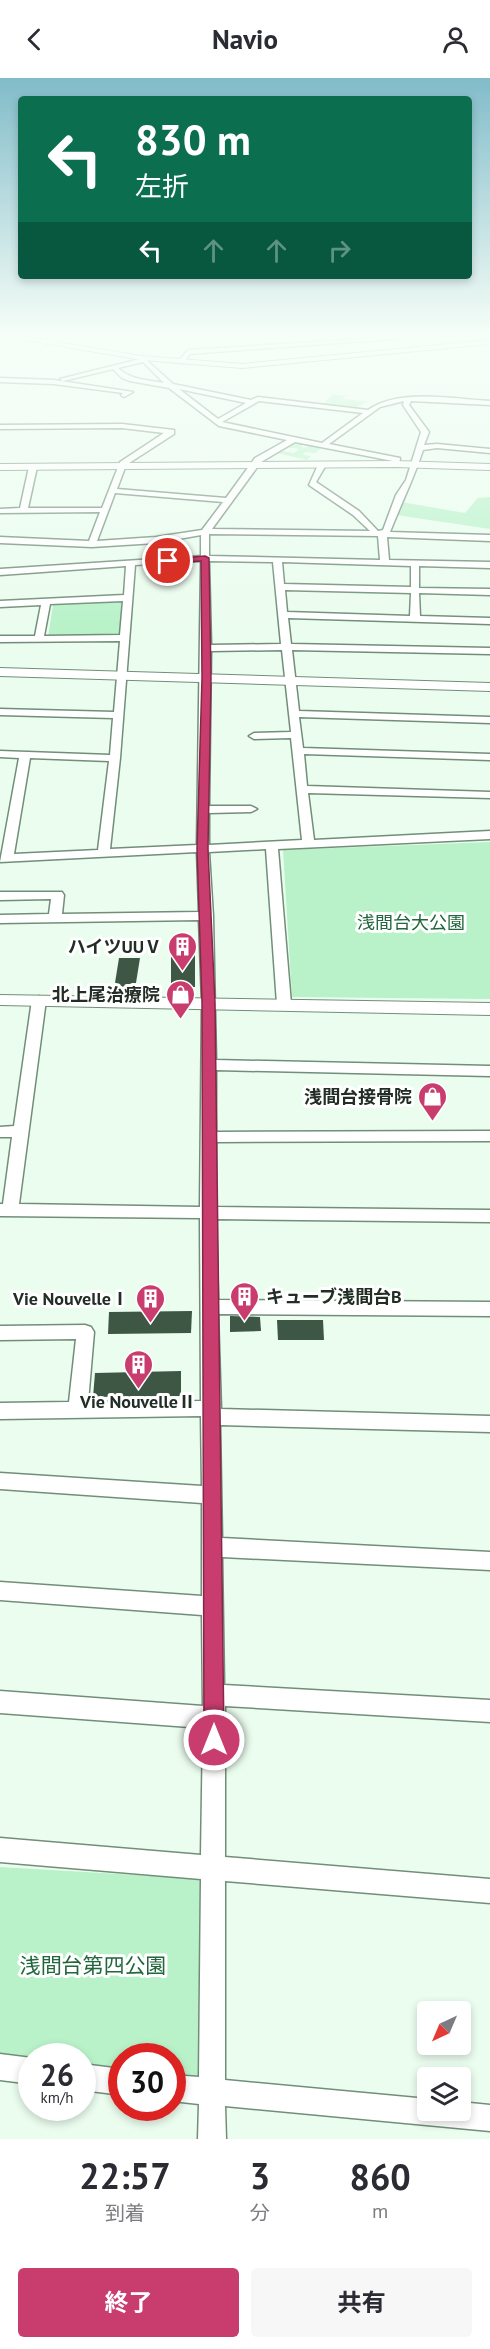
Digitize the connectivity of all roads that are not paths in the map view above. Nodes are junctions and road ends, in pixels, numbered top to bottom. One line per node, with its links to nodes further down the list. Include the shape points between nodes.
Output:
1 (171, 432): 14 (street)
2 (260, 432): 5 (street)
3 (342, 432): 6 (street)
4 (425, 432): 7 (street)
5 (293, 440): 6 (street); 9 (street)
6 (322, 446): 11 (street, via 397,460)
7 (420, 448): 8 (street); 12 (street)
8 (490, 451)
9 (254, 465): 10 (street); 14 (street); 19 (street)
10 (322, 465): 11 (street); 24 (street, via 312,483)
11 (396, 465): 12 (street)
12 (414, 465): 13 (street); 24 (street, via 410,480)
13 (484, 465): 17 (street, via 471,474)
14 (122, 466): 15 (street); 18 (street)
15 (33, 467): 16 (street); 20 (street)
16 (0, 468)
17 (490, 480)
18 (114, 491): 19 (street); 21 (street)
19 (228, 500): 23 (street)
20 (24, 510): 21 (street); 22 (street)
21 (106, 510): 27 (street)
22 (0, 511)
23 (205, 532): 24 (street); 27 (street); 29 (street)
24 (381, 532): 25 (street); 31 (street)
25 (490, 538)
26 (0, 540): 28 (street)
27 (92, 544): 28 (street)
28 (75, 557): 32 (street); 35 (street); 36 (street)
29 (205, 558): 30 (street); 32 (street); 50 (street)
30 (277, 560): 31 (street); 37 (street)
31 (385, 562): 33 (street)
32 (131, 563): 40 (street)
33 (415, 563): 34 (street); 38 (street)
34 (490, 565)
35 (0, 572)
36 (85, 579)
37 (280, 587): 38 (street); 43 (street)
38 (415, 590): 39 (street); 44 (street)
39 (490, 592)
40 (128, 598): 41 (street, via 88,596); 46 (street)
41 (46, 602): 42 (street); 48 (street)
42 (0, 604)
43 (284, 615): 44 (street); 49 (street)
44 (415, 619): 45 (street)
45 (490, 621)
46 (124, 638): 48 (street); 53 (street)
47 (0, 639): 48 (street)
48 (39, 639)
49 (288, 647): 50 (street); 51 (street); 55 (street)
50 (206, 648): 54 (street)
51 (490, 651)
52 (0, 672): 53 (street)
53 (122, 676): 54 (street); 59 (street)
54 (206, 678): 55 (street); 71 (street)
55 (290, 681): 56 (street); 58 (street)
56 (490, 687)
57 (0, 712): 59 (street)
58 (293, 714): 60 (street); 61 (street)
59 (117, 715): 67 (street)
60 (490, 720)
61 (295, 735): 62 (street); 63 (street)
62 (254, 736)
63 (297, 751): 66 (street); 68 (street)
64 (0, 754): 65 (street)
65 (25, 755): 67 (street); 77 (street)
66 (490, 757)
67 (115, 758): 76 (street)
68 (301, 789): 69 (street); 73 (street)
69 (490, 795)
70 (251, 809): 71 (street)
71 (204, 810): 75 (street)
72 (490, 835): 73 (street)
73 (308, 843): 74 (street)
74 (272, 845): 75 (street); 85 (street)
75 (203, 849): 76 (street); 79 (street)
76 (104, 853): 77 (street)
77 (4, 858)
78 (0, 896): 80 (street, via 58,896)
79 (207, 916): 80 (street); 84 (street)
80 (55, 918): 81 (street)
81 (0, 919)
82 (0, 1000): 83 (street)
83 (39, 1000): 84 (street); 89 (street)
84 (209, 1003): 85 (street); 87 (street)
85 (284, 1004): 86 (street)
86 (490, 1010)
87 (209, 1065): 88 (street); 92 (street)
88 (490, 1071)
89 (20, 1131): 90 (street); 93 (street)
90 (0, 1132)
91 (490, 1136): 92 (street)
92 (209, 1137): 94 (street)
93 (5, 1209): 94 (street)
94 (208, 1214): 95 (street); 96 (street)
95 (490, 1216)
96 (210, 1307): 97 (street); 101 (street)
97 (490, 1309)
98 (0, 1333): 99 (street, via 85,1332)
99 (78, 1410): 100 (street); 101 (street)
100 (0, 1411)
101 (212, 1413): 102 (street); 104 (street)
102 (490, 1424)
103 (0, 1481): 104 (street)
104 (213, 1495): 105 (street)
105 (213, 1547): 106 (street); 108 (street)
106 (490, 1561)
107 (0, 1591): 108 (street)
108 (213, 1606): 109 (street)
109 (213, 1695): 111 (street); 112 (street)
110 (0, 1702): 112 (street)
111 (490, 1711)
112 (214, 1718): 114 (street)
113 (0, 1850): 114 (street)
114 (212, 1868): 115 (street); 119 (street)
115 (490, 1891)
116 (0, 2067): 117 (street)
117 (18, 2069)
118 (186, 2089): 119 (street)
119 (211, 2092): 120 (street); 121 (street)
120 (490, 2118)
121 (212, 2139)

